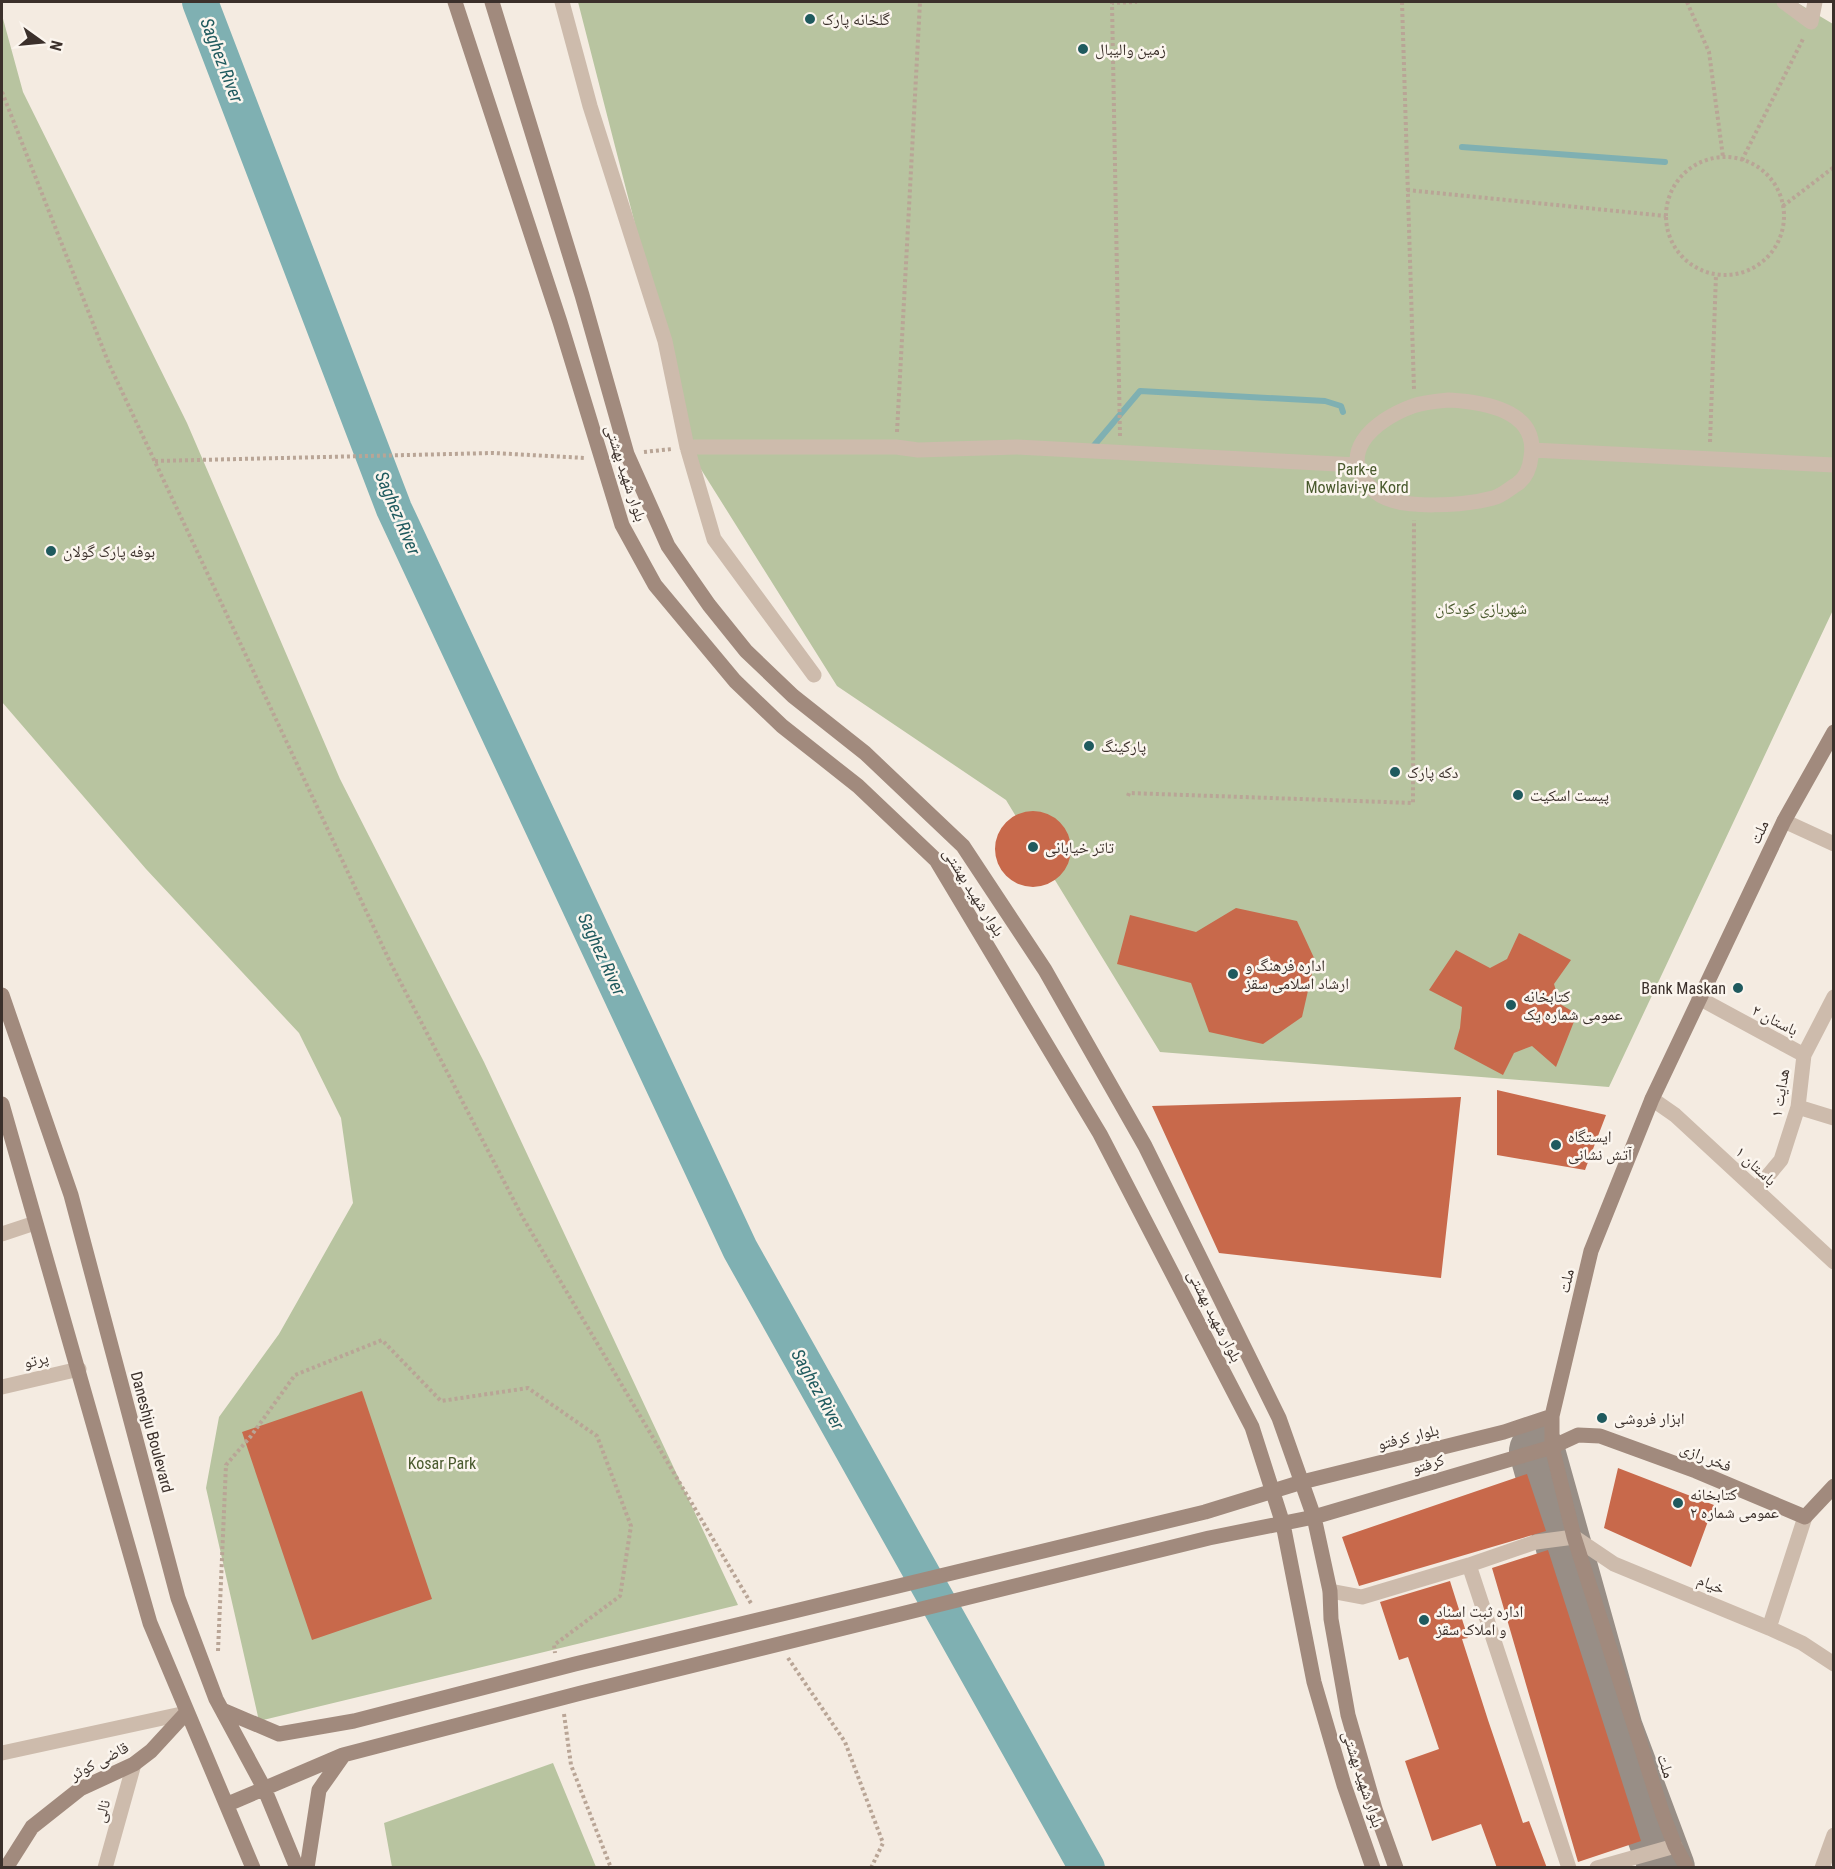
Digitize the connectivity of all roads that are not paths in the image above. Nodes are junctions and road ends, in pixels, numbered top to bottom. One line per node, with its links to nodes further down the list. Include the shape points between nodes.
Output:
1 (455, 2): 32 (main road, بلوار شهید بهشتی, via 622,525 655,585 735,681 782,726 858,786 936,860 1100,1134 1252,1427)
2 (492, 2): 30 (main road, بلوار شهید بهشتی, via 627,454 668,546 746,651 793,696 865,753 963,846 1045,970 1145,1146 1279,1418)
3 (562, 2): 6 (street, via 590,106 665,341)
4 (1784, 2): 5 (street, via 1811,22)
5 (1815, 2)
6 (687, 447): 8 (street, via 1017,447); 10 (street, via 714,539)
7 (1532, 450): 8 (street, via 1530,466 1522,480 1496,498 1452,505 1414,505 1378,495 1359,474); 8 (street, via 1529,433 1521,421 1494,405 1449,400 1415,405 1376,424 1357,450); 9 (street)
8 (1357, 465)
9 (1833, 465)
10 (814, 675)
11 (1833, 732): 12 (main road, ملت)
12 (1784, 821): 13 (street); 16 (main road, ملت)
13 (1833, 844)
14 (2, 995): 41 (main road, Daneshju Boulevard, via 71,1195 178,1598)
15 (1833, 997): 17 (street, هدایت ۱)
16 (1699, 998): 17 (street, باستان ۲); 18 (main road, ملت)
17 (1804, 1055): 20 (street, هدایت ۱)
18 (1652, 1099): 22 (street, باستان ۱, via 1675,1114); 28 (main road, ملت, via 1591,1251)
19 (2, 1104): 23 (main road)
20 (1798, 1107): 21 (street); 22 (street, هدایت ۱, via 1781,1160)
21 (1833, 1118)
22 (1756, 1190): 25 (street, باستان ۱)
23 (35, 1223): 24 (street); 26 (main road)
24 (2, 1234)
25 (1833, 1262)
26 (79, 1369): 27 (street, پرتو); 42 (main road, via 150,1623)
27 (2, 1387)
28 (1552, 1416): 29 (main road, ملت); 30 (main road, بلوار کرفتو, via 1504,1432)
29 (1552, 1447): 33 (main road, کرفتو); 34 (main road, فخر رازی, via 1578,1435 1600,1436); 36 (main road, ملت)
30 (1302, 1482): 32 (main road, بلوار کرفتو); 33 (main road, بلوار شهید بهشتی)
31 (1833, 1486): 34 (main road)
32 (1273, 1491): 35 (main road, بلوار شهید بهشتی); 41 (main road, بلوار کرفتو, via 1205,1512 354,1721 279,1734)
33 (1314, 1517): 35 (main road, کرفتو); 38 (main road, بلوار شهید بهشتی)
34 (1805, 1517): 39 (street)
35 (1283, 1524): 44 (main road, کرفتو, via 1209,1538); 55 (main road, بلوار شهید بهشتی, via 1314,1682)
36 (1574, 1538): 37 (street, via 1536,1542); 39 (street, خیام, via 1614,1564); 49 (main road, ملت)
37 (1469, 1565): 38 (street, via 1362,1597); 57 (street)
38 (1330, 1591): 56 (main road, بلوار شهید بهشتی, via 1331,1619 1348,1715)
39 (1770, 1628): 40 (street, خیام)
40 (1833, 1664)
41 (222, 1710): 46 (main road, Daneshju Boulevard)
42 (186, 1713): 43 (street); 45 (main road, قاضی کوثر); 47 (main road)
43 (2, 1754)
44 (343, 1755): 46 (main road, کرفتو); 54 (main road, via 319,1790)
45 (134, 1764): 50 (main road, قاضی کوثر, via 80,1790 32,1827); 51 (street, نالی)
46 (264, 1788): 47 (main road, کرفتو); 53 (main road, Daneshju Boulevard)
47 (228, 1804): 52 (main road)
48 (1833, 1835): 60 (street)
49 (1675, 1846): 58 (street); 59 (main road, ملت)
50 (6, 1868)
51 (105, 1868)
52 (253, 1868)
53 (297, 1868)
54 (307, 1868)
55 (1373, 1868)
56 (1396, 1868)
57 (1569, 1868)
58 (1597, 1868)
59 (1688, 1868)
60 (1822, 1868)

